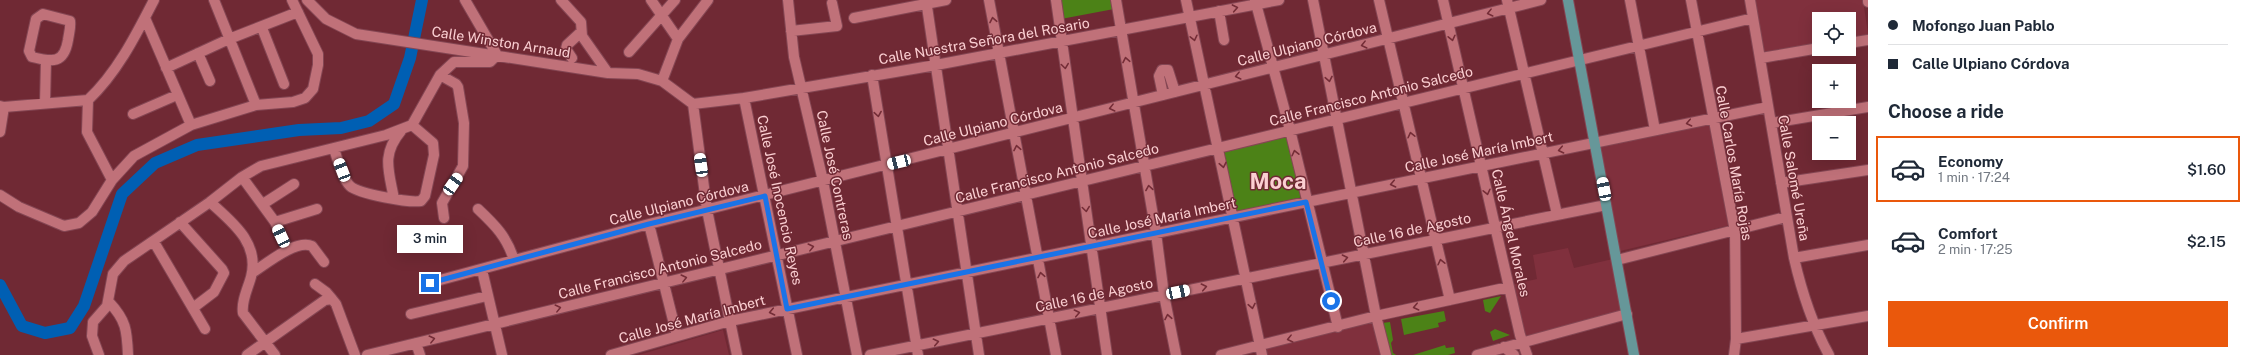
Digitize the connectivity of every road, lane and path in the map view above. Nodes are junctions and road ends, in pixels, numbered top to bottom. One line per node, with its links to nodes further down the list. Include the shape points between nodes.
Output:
1 (154, 0): 33 (street)
2 (214, 0): 44 (street)
3 (292, 0): 29 (street)
4 (308, 0): 54 (street, Calle Winston Arnaud, via 326,19 356,34)
5 (465, 0): 54 (street)
6 (561, 0): 40 (street, via 581,22)
7 (651, 0): 31 (street)
8 (675, 0): 31 (street)
9 (708, 0): 42 (street)
10 (788, 0): 39 (street, Calle José Contreras)
11 (946, 0): 25 (street)
12 (989, 0): 53 (street, one-way to 12)
13 (1056, 0): 47 (street)
14 (1116, 0): 38 (street)
15 (1186, 0): 32 (street)
16 (1278, 0): 26 (street, Calle Nuestra Señora del Rosario)
17 (1313, 0): 55 (street)
18 (1379, 0): 43 (street)
19 (1443, 0): 36 (street, Calle Ángel Morales)
20 (1541, 0): 28 (street, Calle Ulpiano Córdova)
21 (1568, 0): 59 (main road)
22 (1630, 0): 49 (street)
23 (1691, 0): 41 (street, Calle Carlos María Rojas)
24 (1750, 0): 35 (street, Calle Salomé Ureña)
25 (926, 2): 34 (street); 60 (street)
26 (1256, 2): 30 (street, Calle Nuestra Señora del Rosario, one-way to 26); 62 (street)
27 (832, 3): 39 (street, via 837,26)
28 (1508, 4): 36 (street, Calle Ulpiano Córdova, one-way to 36); 64 (street)
29 (298, 12): 37 (street); 82 (street, via 318,54 313,89 305,98 293,102)
30 (1219, 12): 32 (street, Calle Nuestra Señora del Rosario); 45 (street)
31 (663, 15): 42 (street); 51 (street)
32 (1189, 17): 38 (street, Calle Nuestra Señora del Rosario); 70 (street, one-way to 70)
33 (145, 18): 61 (street); 77 (street, via 102,87)
34 (854, 18)
35 (1753, 18): 41 (street, Calle Francisco Antonio Salcedo); 57 (street, Calle Salomé Ureña)
36 (1449, 23): 43 (street, Calle Ulpiano Córdova); 71 (street, Calle Ángel Morales, one-way to 71)
37 (262, 28): 44 (street); 69 (street)
38 (1120, 30): 47 (street, Calle Nuestra Señora del Rosario); 79 (street, one-way to 38)
39 (791, 31): 72 (street, Calle José Contreras)
40 (581, 32): 56 (street, via 567,45 566,49); 63 (street)
41 (1697, 32): 49 (street, Calle Francisco Antonio Salcedo); 88 (street, Calle Carlos María Rojas)
42 (678, 39): 68 (street)
43 (1388, 39): 55 (street, Calle Ulpiano Córdova, one-way to 55); 80 (street)
44 (229, 40): 52 (street); 82 (street)
45 (1224, 40)
46 (1868, 40): 48 (street)
47 (1062, 41): 53 (street, Calle Nuestra Señora del Rosario); 87 (street, one-way to 87)
48 (1856, 42)
49 (1639, 46): 59 (street, Calle Francisco Antonio Salcedo); 95 (street)
50 (1812, 49): 57 (street)
51 (629, 52)
52 (198, 53): 61 (street); 67 (street)
53 (999, 53): 60 (street, Calle Nuestra Señora del Rosario); 97 (street)
54 (497, 55): 63 (street, Calle Winston Arnaud); 65 (street, via 490,62 454,62)
55 (1324, 55): 62 (street, Calle Ulpiano Córdova); 89 (street, one-way to 89)
56 (572, 58)
57 (1761, 58): 84 (street, Calle Salomé Ureña)
58 (46, 60): 58 (street, via 61,58 66,53 70,24 68,19 43,14 36,19 29,51 32,57); 78 (street)
59 (1579, 60): 64 (street, Calle Francisco Antonio Salcedo); 98 (main road)
60 (936, 65): 66 (street, Calle Nuestra Señora del Rosario); 101 (street)
61 (166, 68): 74 (street)
62 (1272, 68): 70 (street, Calle Ulpiano Córdova, one-way to 70); 94 (street)
63 (608, 73): 68 (street, Calle Winston Arnaud, via 638,74)
64 (1524, 74): 71 (street, Calle Francisco Antonio Salcedo); 102 (street)
65 (440, 75): 91 (street); 130 (street, via 458,87 464,123 463,166 442,203)
66 (872, 75): 72 (street, Calle Nuestra Señora del Rosario); 103 (street, one-way to 103)
67 (210, 81)
68 (662, 81): 81 (street, Calle Winston Arnaud)
69 (284, 84)
70 (1204, 85): 73 (street, Calle Ulpiano Córdova); 99 (street)
71 (1464, 88): 80 (street, Calle Francisco Antonio Salcedo); 105 (street, Calle Ángel Morales)
72 (802, 89): 76 (street, Calle Nuestra Señora del Rosario); 110 (street, Calle José Contreras)
73 (1175, 92): 75 (street, Calle Ulpiano Córdova); 75 (street, via 1168,70 1162,70 1159,76)
74 (177, 95): 86 (street); 92 (street)
75 (1163, 95): 79 (street, Calle Ulpiano Córdova)
76 (744, 98): 81 (street, Calle Nuestra Señora del Rosario); 117 (street, Calle José Inocencio Reyes)
77 (88, 100): 78 (street); 109 (street, via 87,132)
78 (45, 103): 83 (street)
79 (1134, 103): 87 (street, Calle Ulpiano Córdova, one-way to 87); 104 (street)
80 (1403, 103): 89 (street, Calle Francisco Antonio Salcedo); 108 (street, one-way to 80)
81 (693, 104): 125 (street)
82 (256, 105): 92 (street)
83 (2, 107): 96 (street)
84 (1768, 107): 88 (street, Calle José María Imbert); 90 (street, Calle Salomé Ureña)
85 (1868, 107): 90 (street)
86 (133, 114)
87 (1073, 118): 97 (street, Calle Ulpiano Córdova); 111 (street)
88 (1713, 118): 95 (street, Calle José María Imbert, one-way to 95); 136 (street, Calle Carlos María Rojas)
89 (1337, 119): 94 (street, Calle Francisco Antonio Salcedo); 114 (street)
90 (1772, 123): 112 (street, Calle Salomé Ureña)
91 (412, 124): 93 (street); 118 (street, via 433,143 434,155 425,196 416,202)
92 (191, 125): 109 (street, via 134,156)
93 (401, 130): 100 (street); 118 (street, via 389,150 387,159)
94 (1290, 130): 99 (street, Calle Francisco Antonio Salcedo); 120 (street, one-way to 94)
95 (1655, 130): 98 (street, Calle José María Imbert)
96 (0, 132)
97 (1014, 133): 101 (street, Calle Ulpiano Córdova); 116 (street, one-way to 97)
98 (1595, 143): 102 (street, Calle José María Imbert, one-way to 102); 122 (main road)
99 (1219, 148): 104 (street, Calle Francisco Antonio Salcedo); 128 (street, one-way to 128)
100 (334, 149): 107 (street, via 287,161 271,162); 118 (street, via 350,186)
101 (949, 149): 103 (street, Calle Ulpiano Córdova); 126 (street)
102 (1543, 153): 105 (street, Calle José María Imbert); 127 (street)
103 (886, 165): 110 (street, Calle Ulpiano Córdova); 134 (street)
104 (1145, 166): 111 (street, Calle Francisco Antonio Salcedo); 137 (street, one-way to 104)
105 (1481, 166): 108 (street, Calle José María Imbert); 135 (street, Calle Ángel Morales, one-way to 135)
106 (1868, 170): 112 (street)
107 (242, 177): 119 (street); 121 (street)
108 (1421, 178): 114 (street, Calle José María Imbert, one-way to 114); 138 (street)
109 (112, 180): 115 (street, via 92,212 79,223 64,226 19,207)
110 (823, 181): 117 (street, Calle Ulpiano Córdova); 139 (street, Calle José Contreras)
111 (1082, 181): 116 (street, Calle Francisco Antonio Salcedo); 142 (street, one-way to 142)
112 (1781, 183): 129 (street, Calle Salomé Ureña)
113 (294, 184): 121 (street)
114 (1352, 193): 120 (street, Calle José María Imbert); 144 (street)
115 (0, 195)
116 (1026, 195): 126 (street, Calle Francisco Antonio Salcedo); 146 (street)
117 (765, 196): 125 (street, Calle Ulpiano Córdova); 145 (street, Calle José Inocencio Reyes)
118 (394, 199)
119 (210, 202): 131 (street); 155 (street, via 243,233 252,255)
120 (1306, 202): 128 (street, Calle José María Imbert); 151 (street)
121 (264, 204): 132 (street)
122 (1606, 204): 127 (street, Calle 16 de Agosto); 149 (main road)
123 (317, 209): 132 (street)
124 (478, 209): 148 (street, via 500,230 509,244)
125 (707, 210): 133 (street, Calle Ulpiano Córdova); 152 (street)
126 (958, 211): 134 (street, Calle Francisco Antonio Salcedo); 154 (street)
127 (1557, 214): 135 (street, Calle 16 de Agosto)
128 (1233, 217): 137 (street, Calle José María Imbert); 156 (street)
129 (1786, 217): 136 (street); 147 (street, Calle Salomé Ureña)
130 (444, 218)
131 (180, 222): 140 (street); 168 (street, via 224,273 214,292)
132 (275, 222): 143 (street)
133 (649, 224): 148 (street, Calle Ulpiano Córdova); 158 (street)
134 (897, 226): 139 (street, Calle Francisco Antonio Salcedo); 160 (street)
135 (1495, 227): 138 (street, Calle 16 de Agosto); 161 (street, Calle Ángel Morales)
136 (1735, 231): 149 (street); 183 (street, Calle Carlos María Rojas)
137 (1156, 233): 142 (street, Calle José María Imbert); 162 (street)
138 (1435, 239): 144 (street, Calle 16 de Agosto); 166 (street, one-way to 138)
139 (836, 241): 145 (street, Calle Francisco Antonio Salcedo, one-way to 139); 164 (street, Calle José Contreras)
140 (154, 242): 167 (street, via 115,268); 168 (street)
141 (1868, 245): 147 (street)
142 (1092, 246): 146 (street, Calle José María Imbert); 169 (street)
143 (288, 250): 150 (street, via 307,244 312,246); 155 (street)
144 (1364, 254): 151 (street, Calle 16 de Agosto, one-way to 144); 173 (street)
145 (778, 255): 152 (street, Calle Francisco Antonio Salcedo); 170 (street, Calle José Inocencio Reyes)
146 (1038, 258): 154 (street, Calle José María Imbert); 175 (street, one-way to 146)
147 (1794, 258): 178 (street, Calle Salomé Ureña)
148 (514, 260): 153 (street, Calle Ulpiano Córdova)
149 (1617, 260): 172 (main road)
150 (324, 262)
151 (1322, 262): 156 (street, Calle 16 de Agosto); 179 (street)
152 (719, 269): 158 (street, Calle Francisco Antonio Salcedo, one-way to 152); 176 (street)
153 (482, 270): 157 (street, Calle Ulpiano Córdova); 163 (street)
154 (968, 272): 160 (street, Calle José María Imbert); 181 (street)
155 (252, 273): 184 (street, via 243,313)
156 (1246, 278): 162 (street, Calle 16 de Agosto, one-way to 156); 189 (street, one-way to 189)
157 (430, 283)
158 (664, 283): 177 (street, Calle Francisco Antonio Salcedo, one-way to 158); 182 (street)
159 (315, 284): 165 (street)
160 (907, 284): 164 (street, Calle José María Imbert); 188 (street)
161 (1509, 287): 166 (street); 185 (street, Calle Ángel Morales)
162 (1164, 295): 169 (street, Calle 16 de Agosto); 206 (street, one-way to 162)
163 (487, 296): 171 (street); 177 (street)
164 (845, 297): 170 (street, Calle José María Imbert); 201 (street, Calle José Contreras)
165 (332, 298): 184 (street, via 325,300); 194 (street)
166 (1450, 300): 173 (street, one-way to 173)
167 (109, 302): 190 (street, via 93,322 92,336); 191 (street, via 120,314 127,329)
168 (193, 308): 180 (street)
169 (1100, 308): 175 (street, Calle 16 de Agosto, one-way to 169); 205 (street)
170 (787, 309): 176 (street, Calle José María Imbert, one-way to 176); 200 (street, Calle José Inocencio Reyes)
171 (411, 314)
172 (1627, 314): 185 (street); 212 (main road)
173 (1376, 316): 179 (street); 208 (street)
174 (1868, 316): 178 (street)
175 (1049, 318): 181 (street, Calle 16 de Agosto); 204 (street)
176 (730, 321): 182 (street, Calle José María Imbert); 199 (street)
177 (494, 324): 186 (street, Calle Francisco Antonio Salcedo, one-way to 177); 197 (street)
178 (1813, 326): 183 (street); 214 (street, Calle Salomé Ureña)
179 (1338, 327): 189 (street, one-way to 189)
180 (206, 329)
181 (976, 333): 188 (street, Calle 16 de Agosto, one-way to 181); 203 (street)
182 (677, 336): 198 (street, Calle José María Imbert)
183 (1736, 339): 213 (street, Calle Carlos María Rojas)
184 (266, 342): 192 (street); 193 (street)
185 (1523, 342): 187 (street); 211 (street, Calle Ángel Morales)
186 (416, 343): 195 (street, Calle Francisco Antonio Salcedo); 196 (street)
187 (1504, 347): 209 (street); 210 (street)
188 (917, 350): 202 (street, Calle 16 de Agosto)
189 (1261, 351): 207 (street)
190 (99, 355)
191 (128, 355)
192 (247, 355)
193 (275, 355)
194 (356, 355)
195 (367, 355)
196 (420, 355)
197 (502, 355)
198 (611, 355)
199 (737, 355)
200 (797, 355)
201 (857, 355)
202 (870, 355)
203 (979, 355)
204 (1056, 355)
205 (1107, 355)
206 (1176, 355)
207 (1221, 355)
208 (1386, 355)
209 (1477, 355)
210 (1514, 355)
211 (1526, 355)
212 (1634, 355)
213 (1734, 355)
214 (1829, 355)

